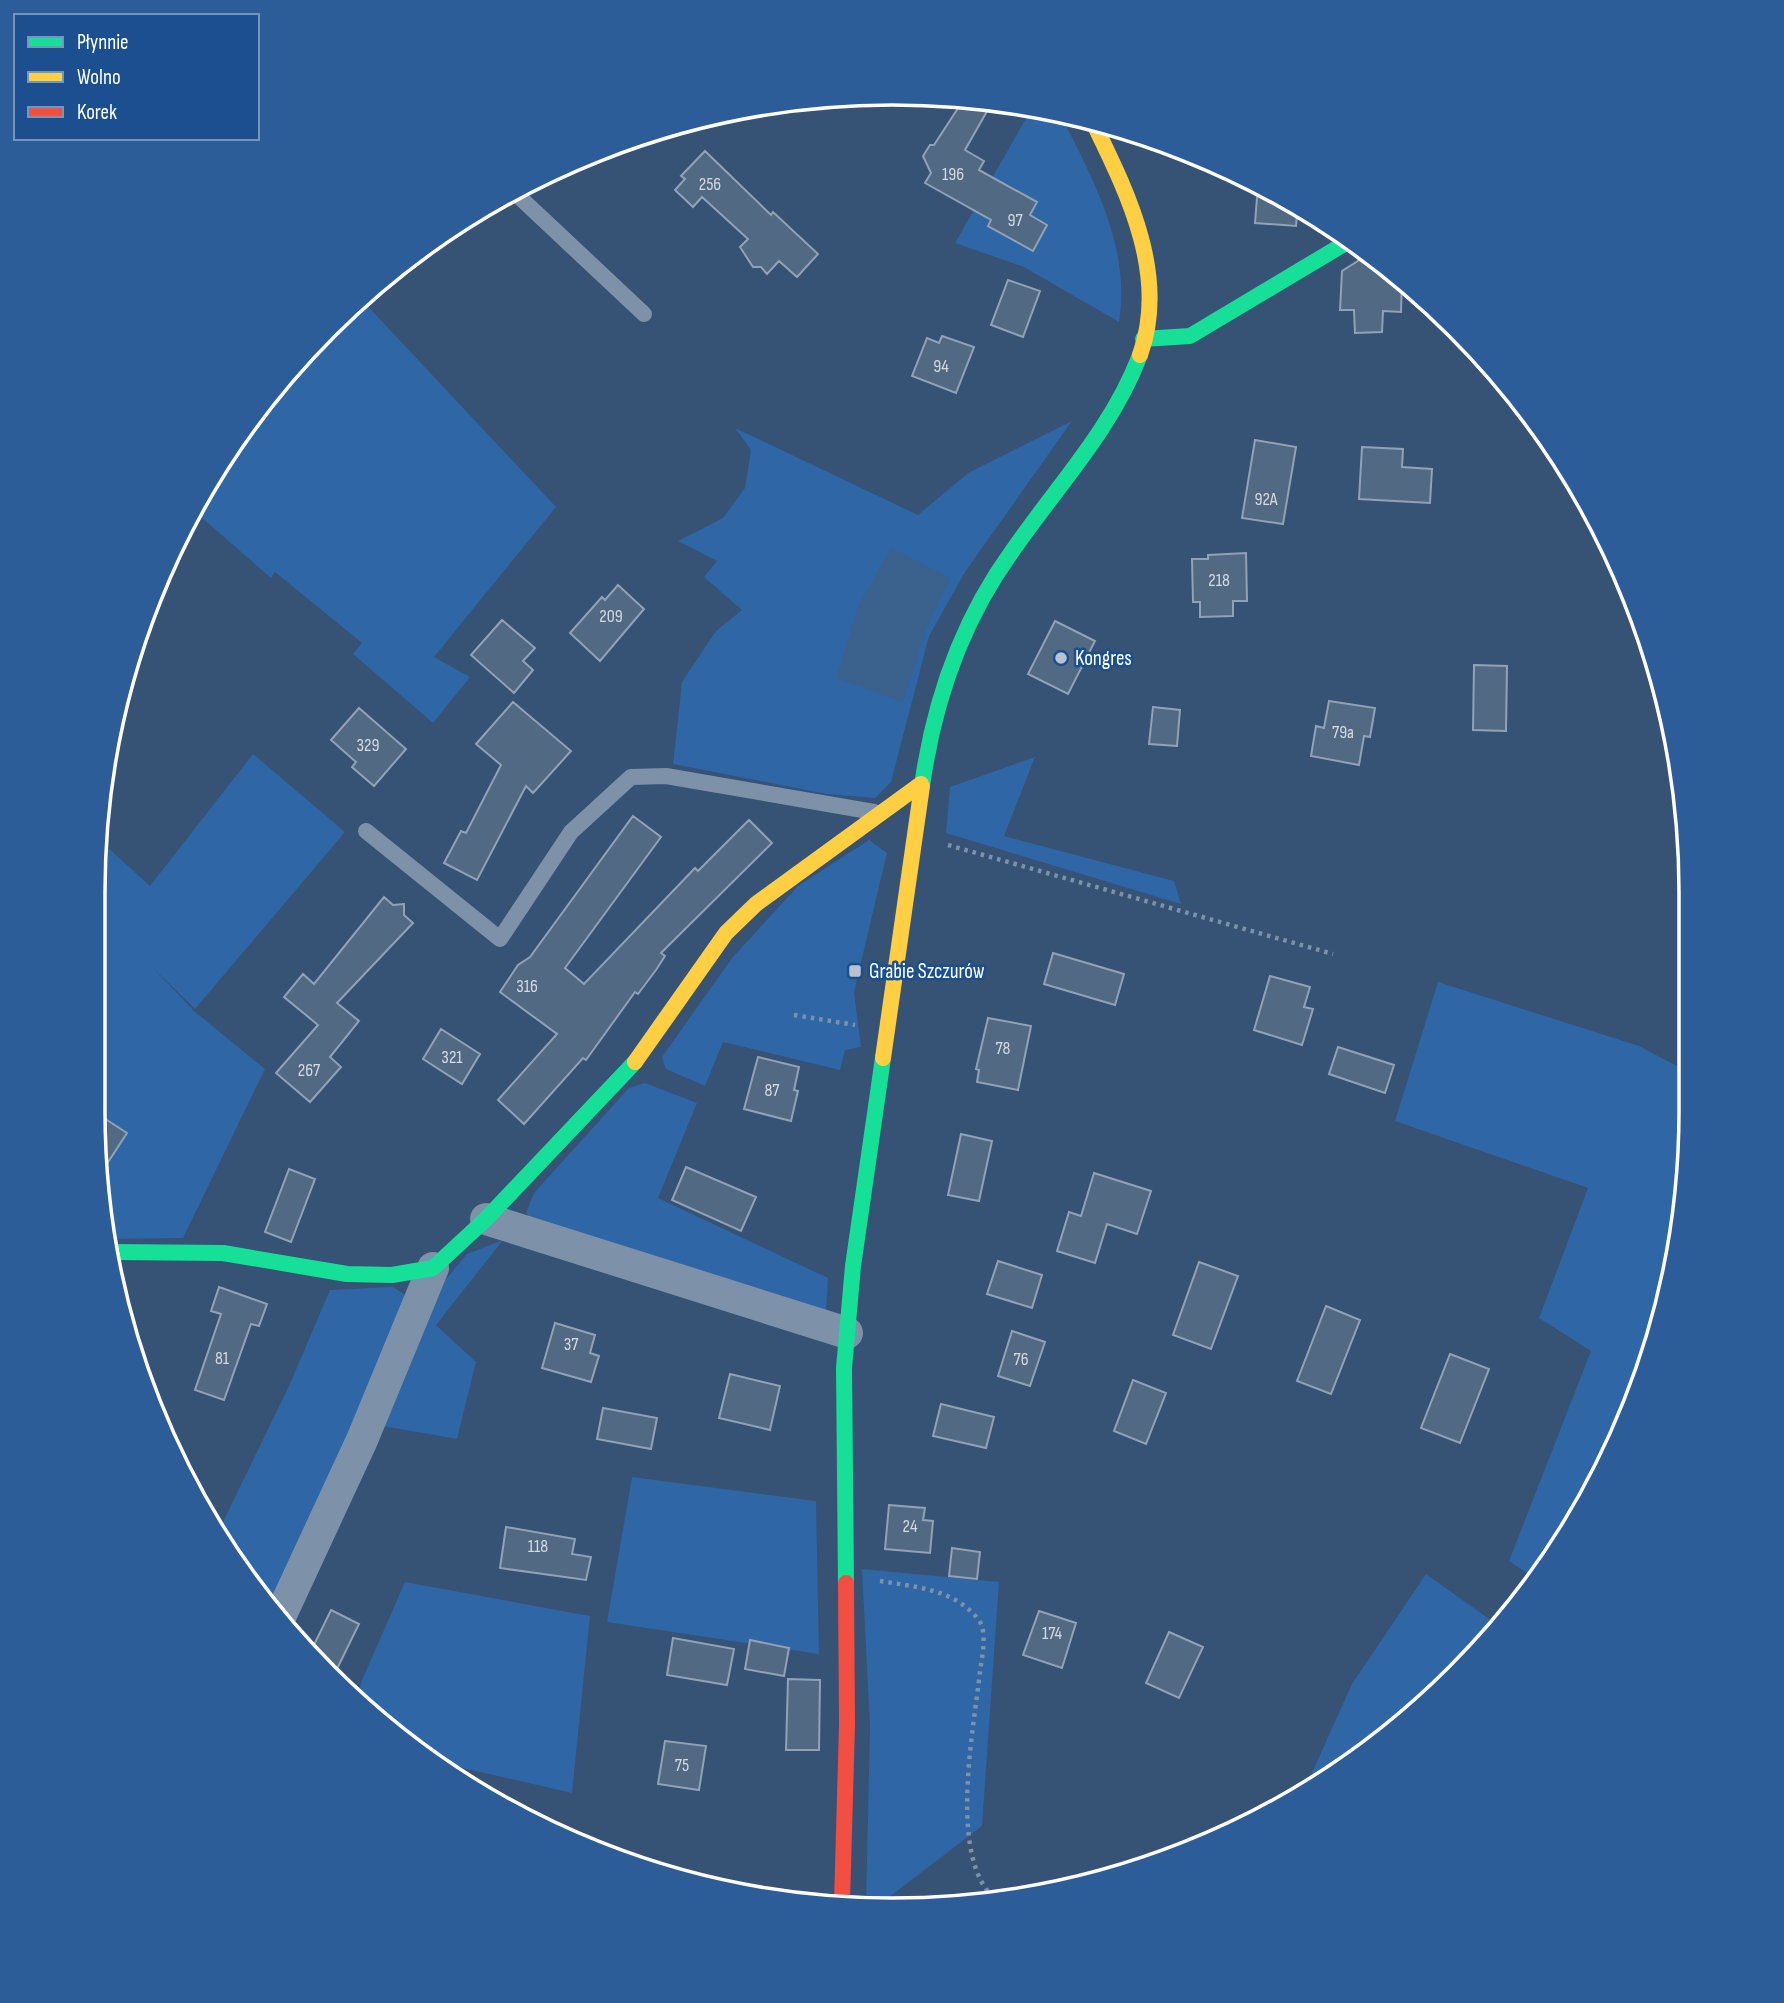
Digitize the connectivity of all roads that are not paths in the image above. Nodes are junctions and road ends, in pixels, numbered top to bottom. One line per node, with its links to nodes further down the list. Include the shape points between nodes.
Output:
1 (1098, 133): 5 (street, via 1142,240 1148,285)
2 (521, 198): 4 (lane)
3 (1340, 246): 5 (street, via 1190,336)
4 (644, 314)
5 (1143, 340): 6 (street, via 1129,386 1110,421 1012,549 966,628 937,703)
6 (921, 784): 7 (street); 12 (street)
7 (883, 814): 8 (lane, via 666,776 631,777 571,832 500,939); 9 (street, via 756,904 726,933 630,1070)
8 (366, 831)
9 (486, 1220): 11 (street); 12 (street)
10 (119, 1257): 11 (street, via 223,1253 347,1274 392,1275)
11 (433, 1268): 13 (street, via 362,1440)
12 (847, 1333): 14 (street)
13 (283, 1609)
14 (842, 1896)

